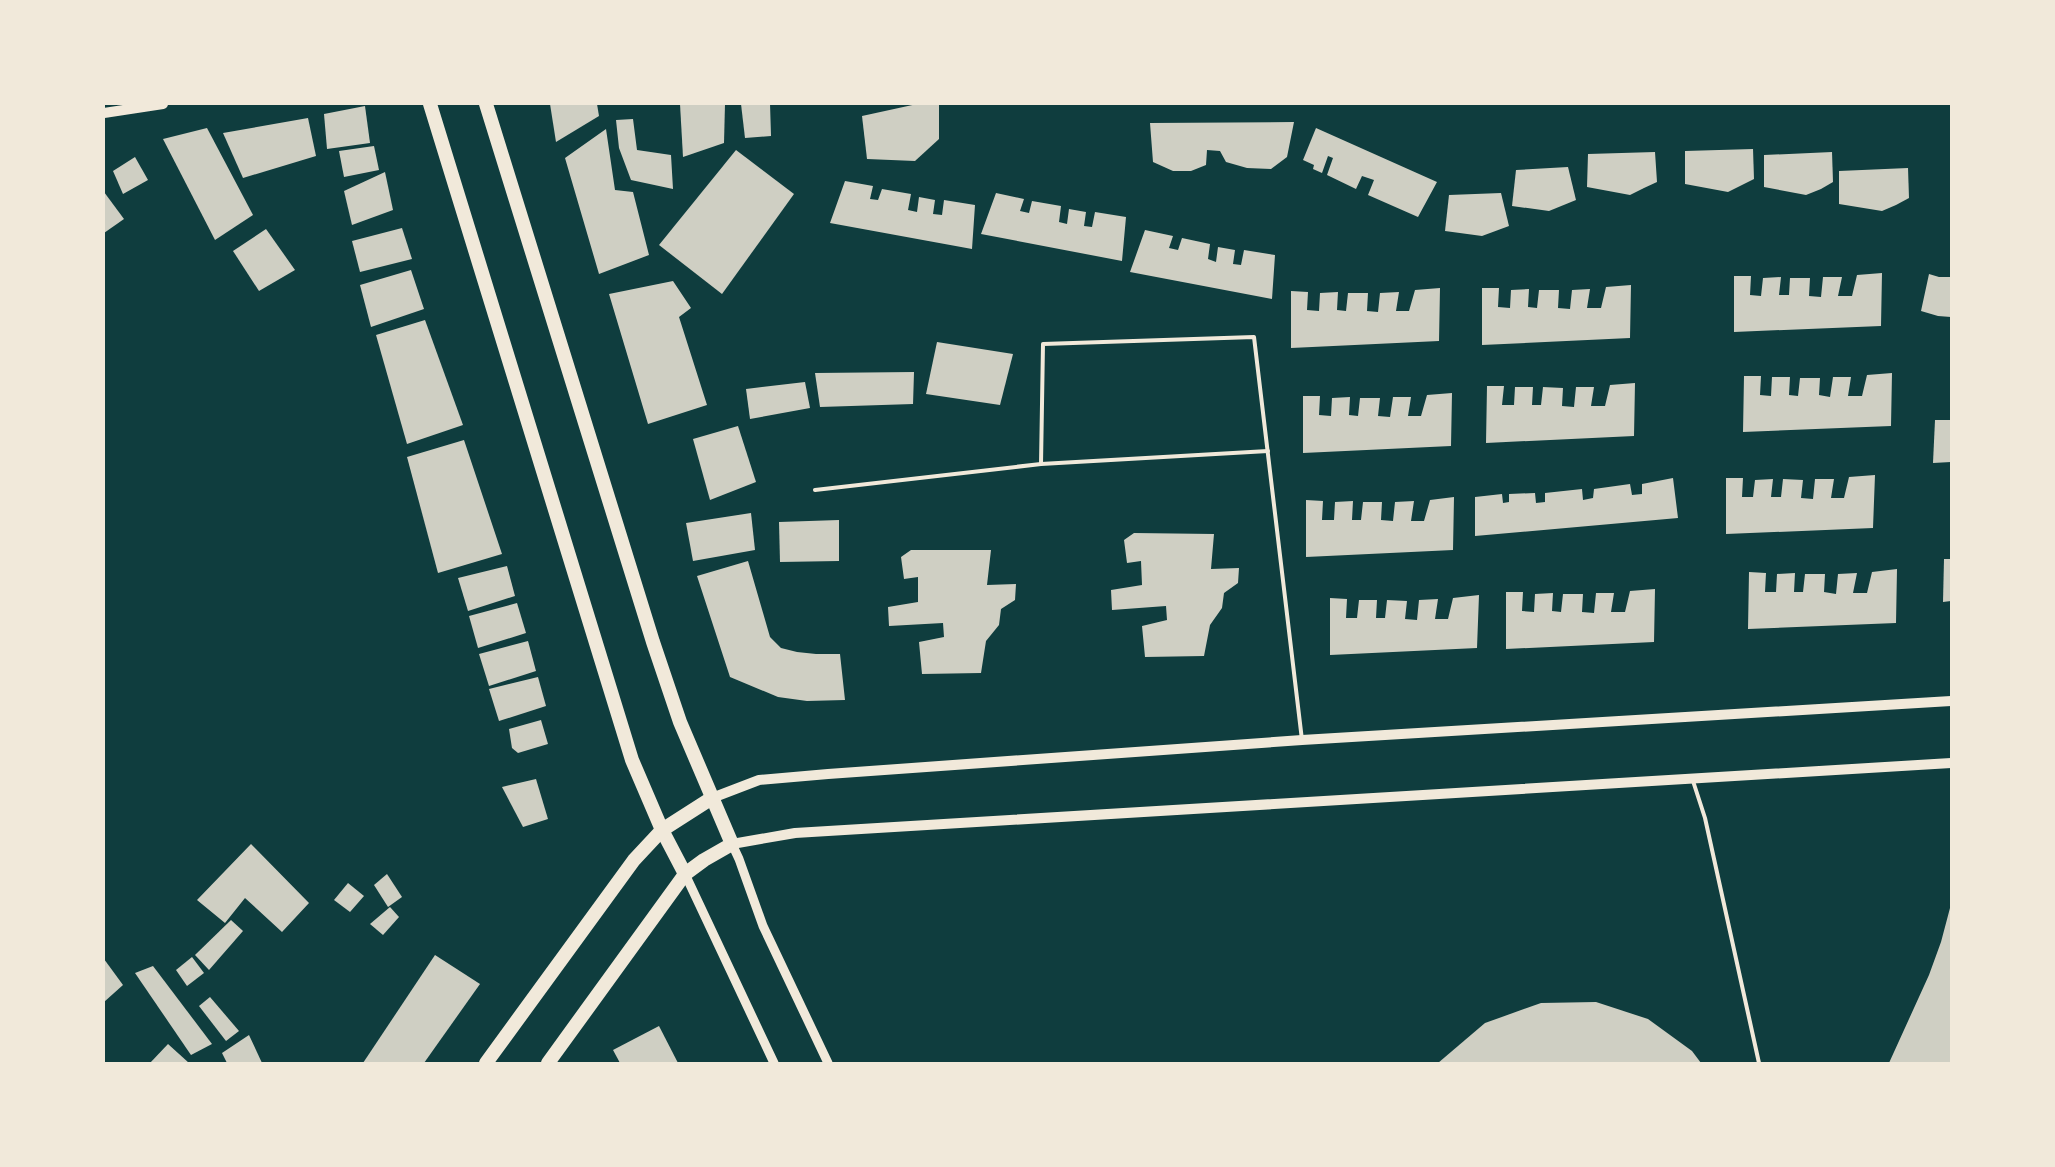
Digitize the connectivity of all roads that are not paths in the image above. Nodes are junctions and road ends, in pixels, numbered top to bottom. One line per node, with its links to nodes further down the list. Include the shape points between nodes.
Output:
1 (163, 104): 4 (main road)
2 (430, 104): 13 (highway, via 632,760)
3 (486, 104): 12 (highway, via 653,642 680,722)
4 (104, 113)
5 (1268, 451): 6 (lane); 6 (lane, via 1254,337 1043,344); 9 (lane)
6 (1041, 464): 7 (lane)
7 (815, 490)
8 (1951, 701): 9 (main road)
9 (1302, 740): 12 (main road, via 759,780)
10 (1951, 764): 11 (main road)
11 (1693, 779): 14 (main road, via 795,833); 20 (lane, via 1705,818)
12 (712, 798): 13 (highway); 14 (highway)
13 (662, 830): 15 (highway); 16 (highway, via 614,886)
14 (732, 844): 15 (highway); 19 (street, via 763,926)
15 (685, 874): 17 (highway); 18 (street)
16 (486, 1063)
17 (548, 1063)
18 (774, 1063)
19 (828, 1063)
20 (1759, 1063)

